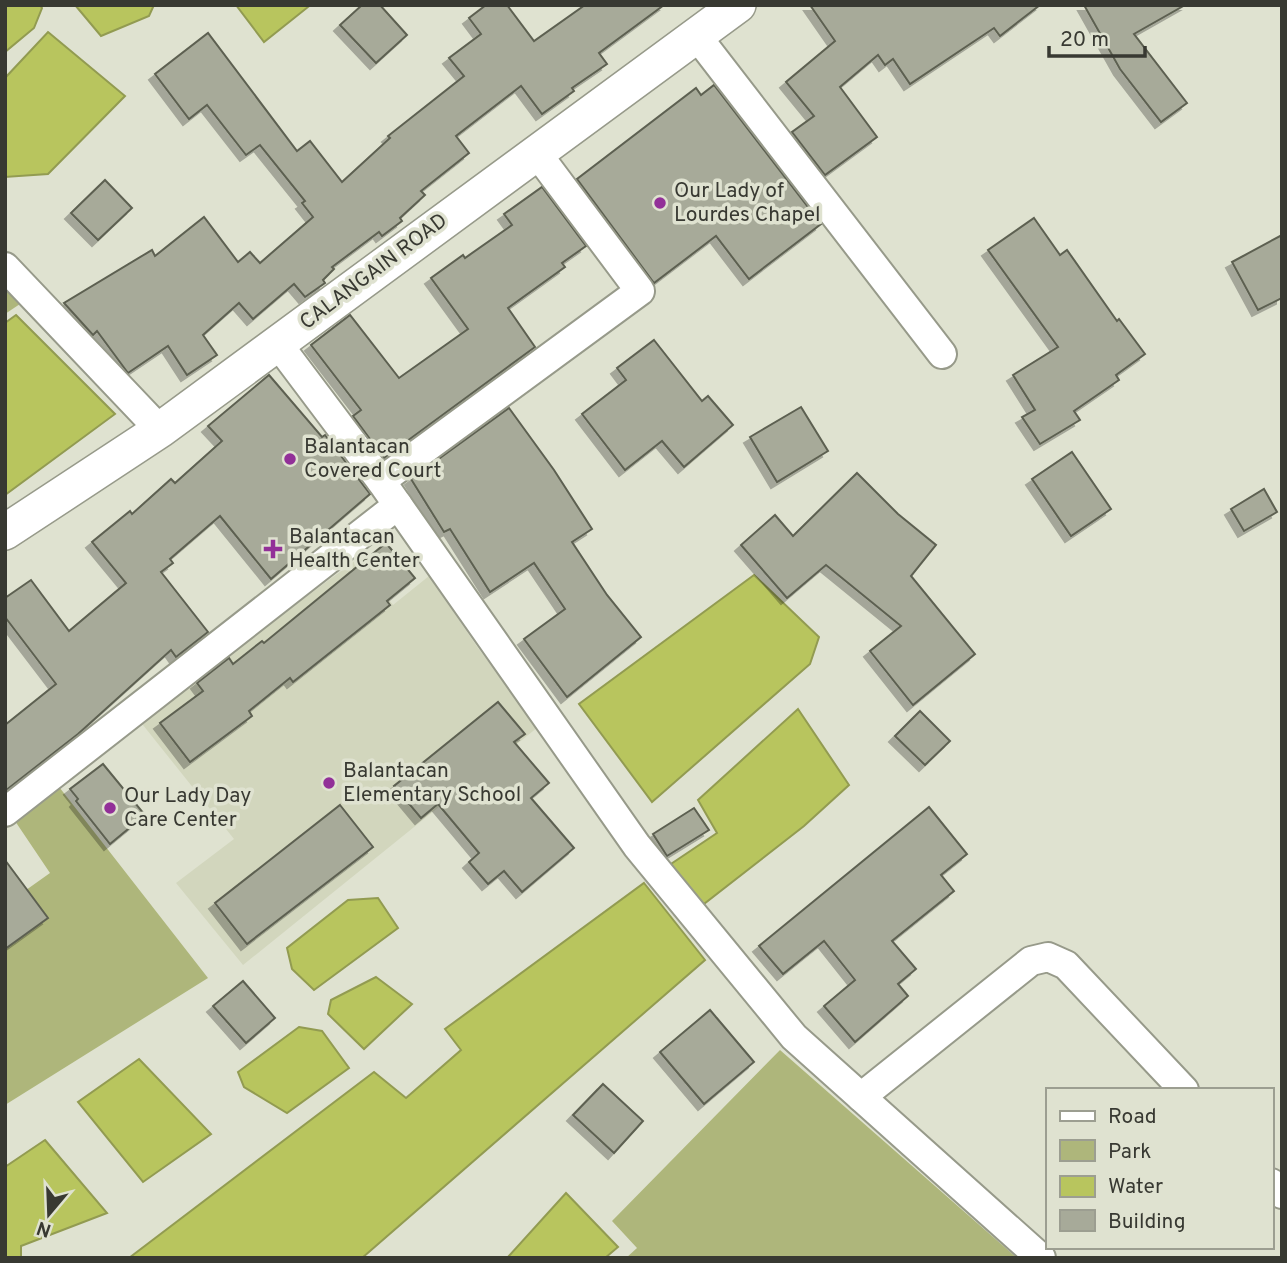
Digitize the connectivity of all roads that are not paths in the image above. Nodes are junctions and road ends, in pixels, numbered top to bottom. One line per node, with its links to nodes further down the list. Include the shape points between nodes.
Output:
1 (738, 5): 2 (street, CALANGAIN ROAD)
2 (696, 35): 3 (street, CALANGAIN ROAD); 6 (street)
3 (536, 152): 5 (street, CALANGAIN ROAD); 8 (street, via 640,291)
4 (5, 267): 7 (street)
5 (278, 344): 7 (street, CALANGAIN ROAD); 8 (street)
6 (942, 355)
7 (160, 430): 10 (street, CALANGAIN ROAD)
8 (381, 481): 9 (street)
9 (398, 505): 11 (street); 13 (street, via 637,846 794,1037)
10 (5, 532)
11 (5, 812)
12 (1182, 1088): 13 (street, via 1066,965 1048,957 1031,961)
13 (861, 1097): 14 (street)
14 (1041, 1258)

